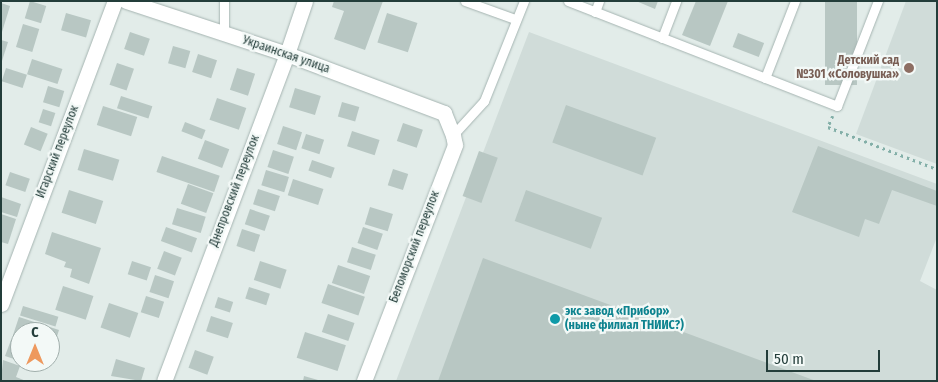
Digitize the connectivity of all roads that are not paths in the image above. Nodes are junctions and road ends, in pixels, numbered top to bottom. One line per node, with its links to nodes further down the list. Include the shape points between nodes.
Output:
1 (115, 1): 20 (street, Игарский переулок)
2 (126, 1): 14 (street, Украинская улица)
3 (224, 1): 14 (lane)
4 (306, 1): 16 (street, Днепровский переулок)
5 (465, 1): 13 (lane)
6 (524, 1): 13 (lane)
7 (568, 1): 12 (lane)
8 (599, 1): 12 (lane)
9 (676, 1): 15 (lane)
10 (794, 1): 17 (lane)
11 (878, 1): 17 (lane, via 837,106)
12 (595, 12): 15 (lane)
13 (515, 19): 19 (lane, via 484,101)
14 (224, 33): 16 (street, Украинская улица)
15 (662, 38): 17 (lane)
16 (287, 54): 18 (street, Украинская улица); 21 (street, Днепровский переулок)
17 (764, 78)
18 (444, 113): 19 (street, Беломорский переулок)
19 (453, 135): 22 (street, Беломорский переулок, via 455,146)
20 (1, 304)
21 (164, 381)
22 (364, 381)

